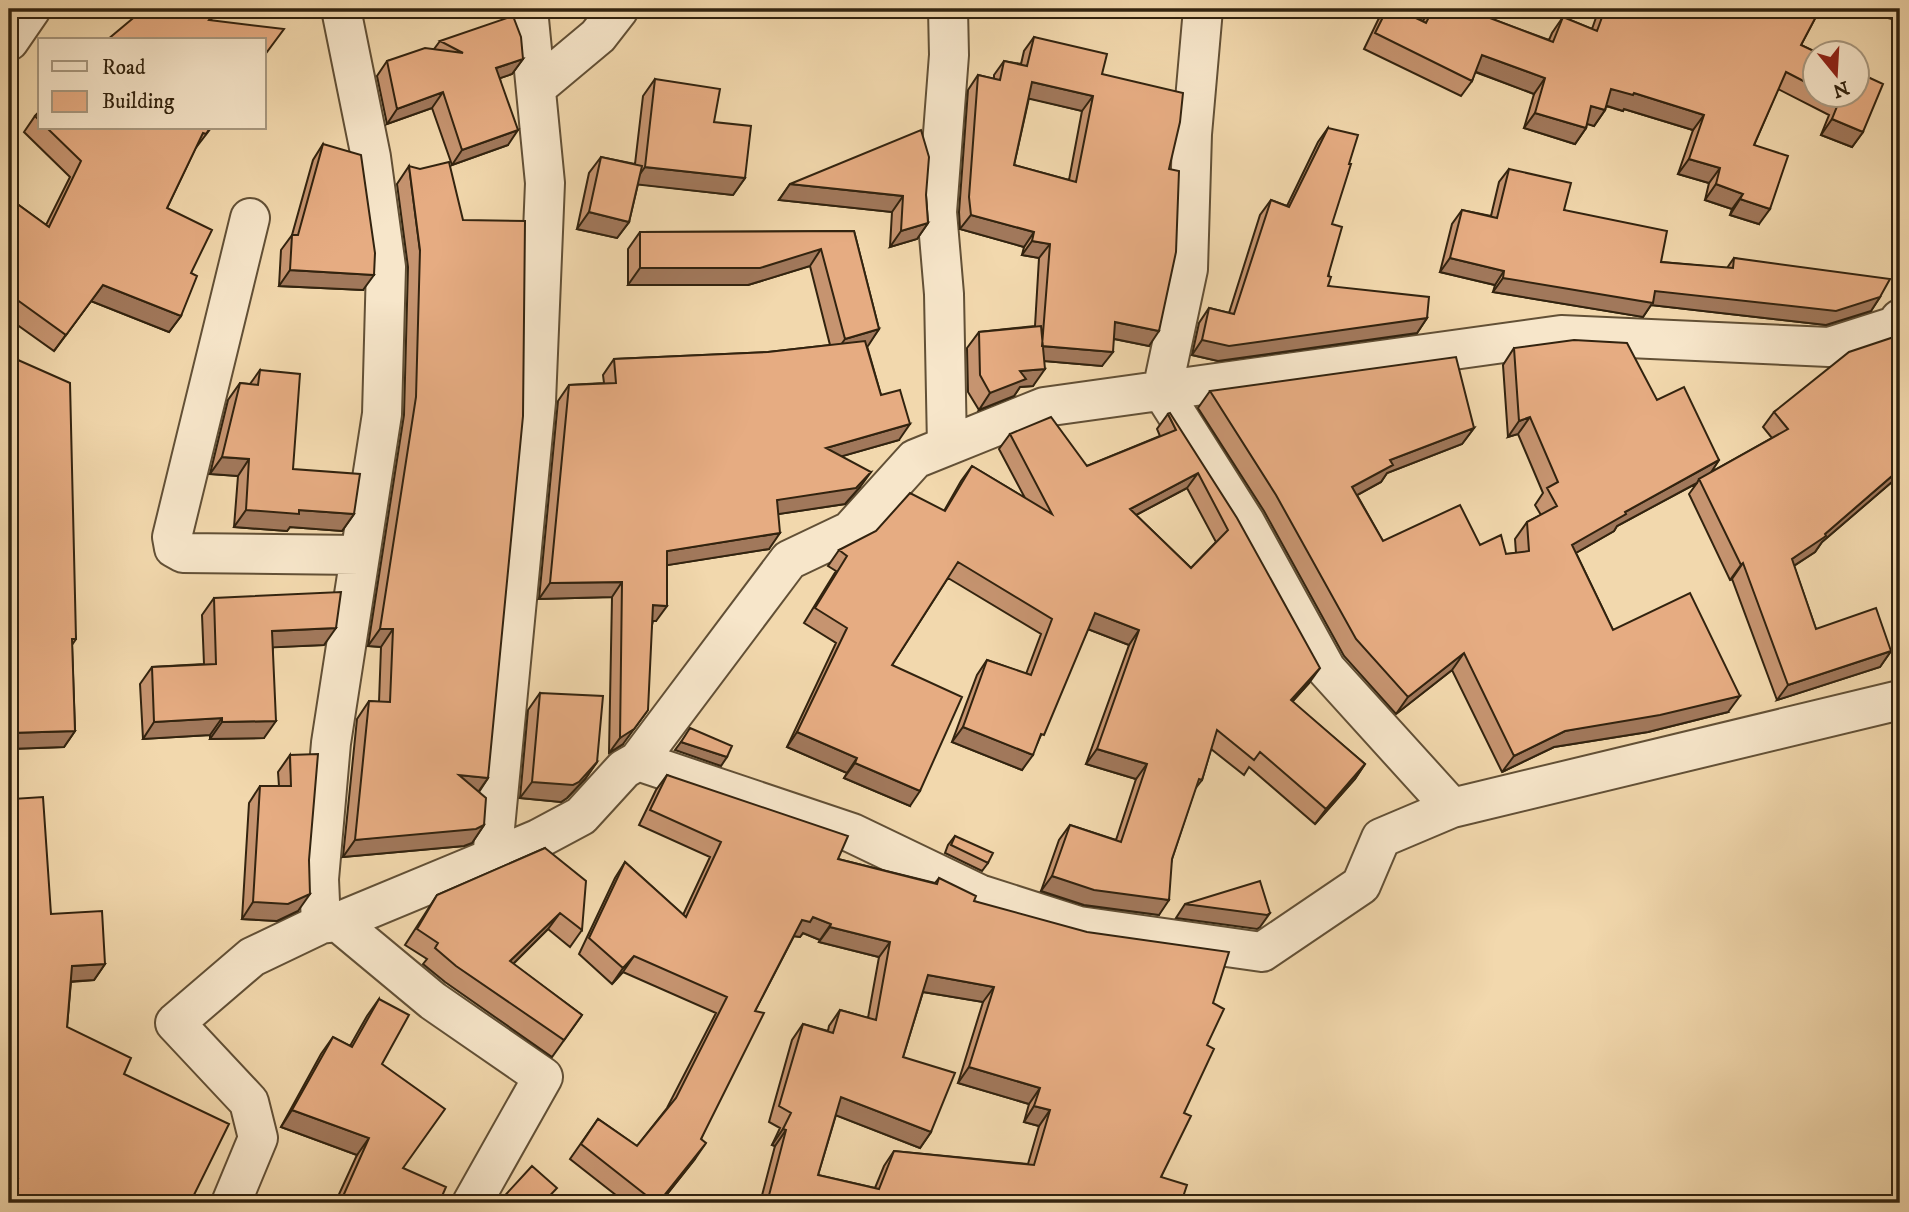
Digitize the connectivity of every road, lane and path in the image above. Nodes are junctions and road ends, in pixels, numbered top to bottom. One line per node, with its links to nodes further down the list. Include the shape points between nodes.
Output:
1 (31, 9): 7 (street)
2 (341, 9): 13 (street, via 371,157 386,267 382,414)
3 (528, 9): 8 (street)
4 (619, 9): 8 (street, via 598,36)
5 (948, 9): 12 (street, via 937,212)
6 (1203, 9): 11 (street, via 1192,134 1188,269)
7 (9, 41)
8 (537, 87): 17 (street, via 545,183 536,401)
9 (250, 218): 13 (street, via 172,537 174,548 183,553)
10 (1900, 319): 11 (street, via 1895,326 1829,347 1561,335)
11 (1162, 391): 12 (street, via 1044,407); 16 (street, via 1245,523 1326,670)
12 (947, 446): 15 (street, via 915,459 850,531 789,560)
13 (359, 555): 18 (street, via 331,743 319,879)
14 (1900, 700): 16 (street)
15 (638, 761): 16 (street, via 852,833 979,894 1079,926 1262,953 1361,885 1381,838); 17 (street, via 624,769 581,816)
16 (1452, 808)
17 (492, 859): 18 (street)
18 (330, 923): 19 (street, via 252,957 175,1023 249,1102 258,1138); 20 (street, via 543,1077)
19 (231, 1203)
20 (472, 1203)

